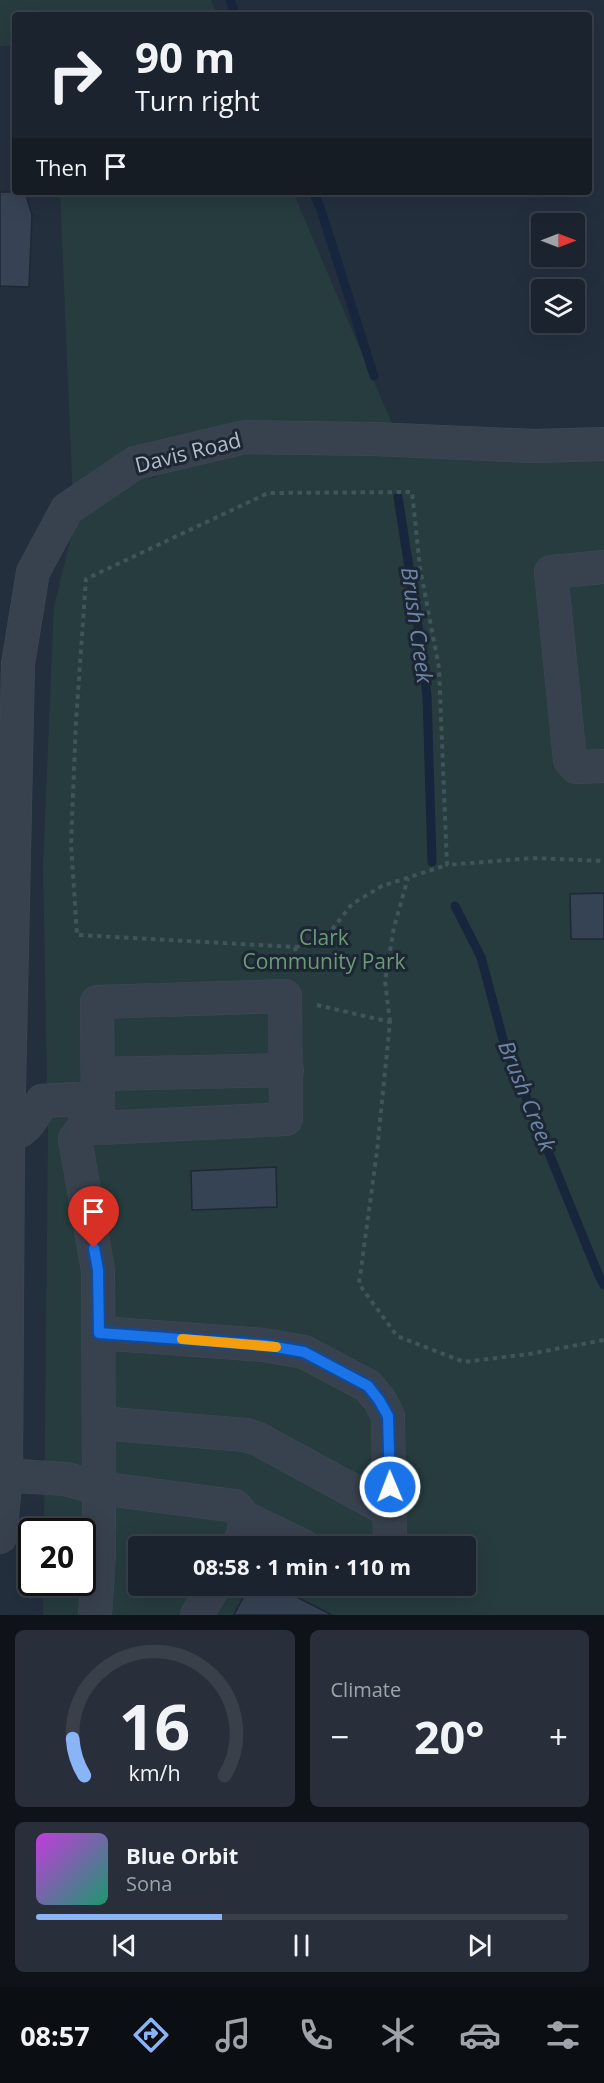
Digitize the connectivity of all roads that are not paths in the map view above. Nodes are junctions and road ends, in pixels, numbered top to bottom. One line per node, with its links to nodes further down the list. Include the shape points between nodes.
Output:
1 (604, 444): 7 (street, Davis Road, via 534,446 245,437 135,463 67,509 33,572 18,664)
2 (604, 567): 3 (street, via 551,573 570,760 576,767)
3 (604, 766)
4 (287, 1070): 5 (street); 5 (street, via 298,990 97,1002); 6 (street, via 286,1119)
5 (98, 1074): 6 (street)
6 (91, 1126): 7 (street, via 42,1141); 8 (street)
7 (12, 1133): 10 (street, Davis Road)
8 (99, 1333): 9 (street); 12 (street, via 286,1348 304,1352 368,1386 388,1416)
9 (99, 1423): 11 (street); 12 (street, via 246,1435)
10 (3, 1475): 11 (street, via 66,1479); 16 (street, Davis Road)
11 (99, 1488): 13 (street, via 235,1506); 18 (street)
12 (390, 1511): 15 (street)
13 (241, 1532): 14 (street)
14 (259, 1536)
15 (390, 1536)
16 (0, 1538)
17 (208, 1596): 19 (street)
18 (95, 1615)
19 (197, 1615)

